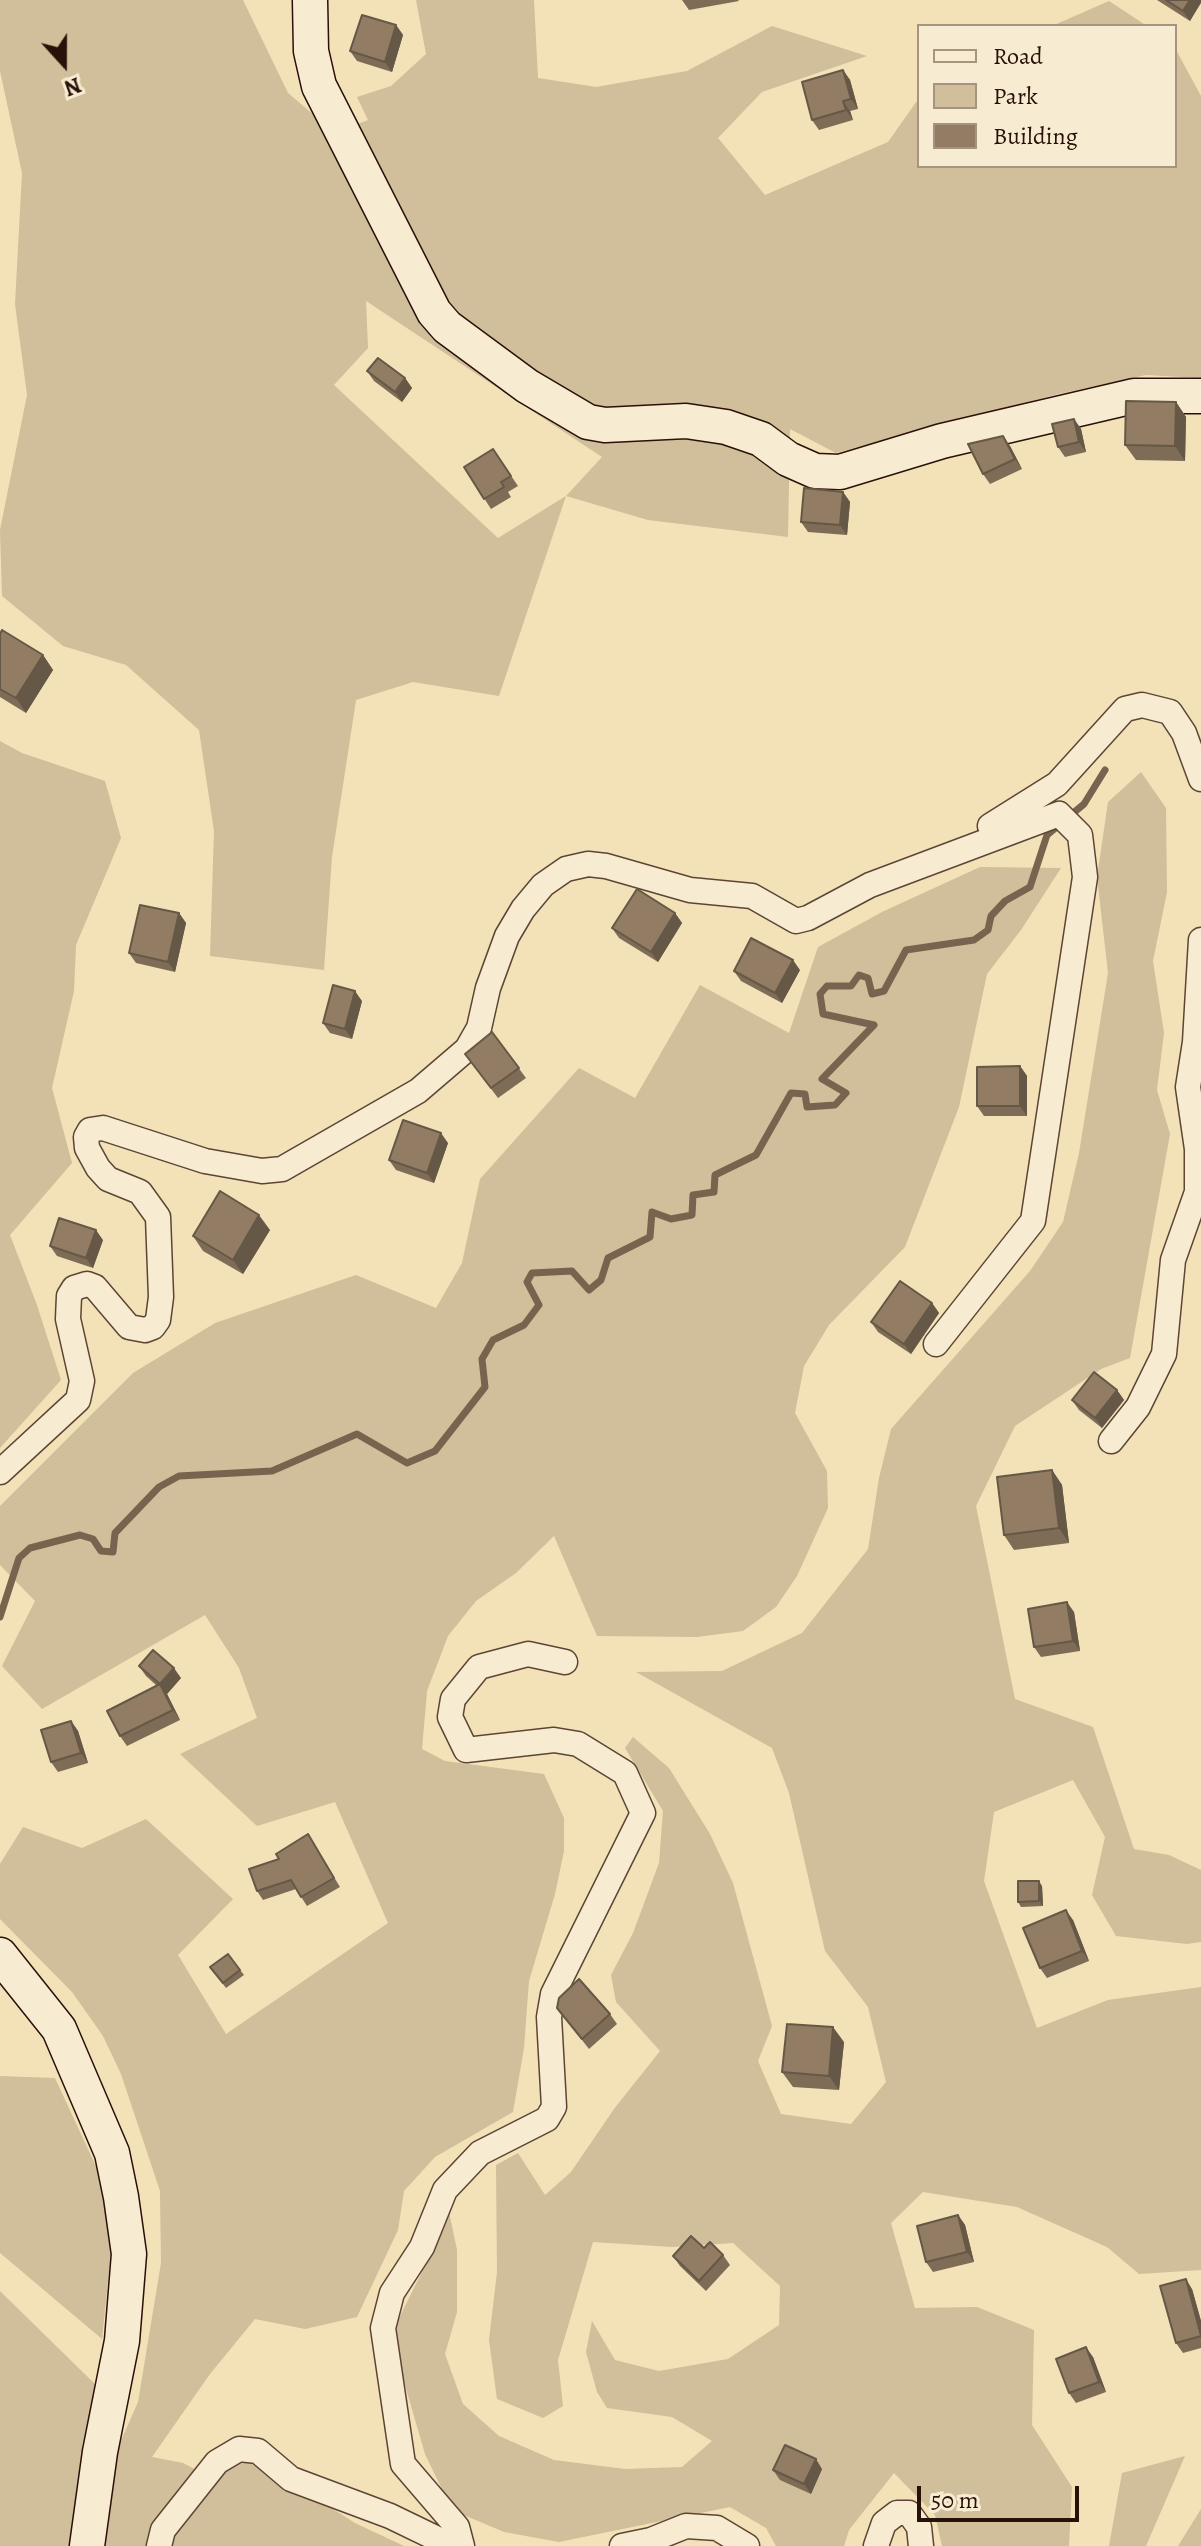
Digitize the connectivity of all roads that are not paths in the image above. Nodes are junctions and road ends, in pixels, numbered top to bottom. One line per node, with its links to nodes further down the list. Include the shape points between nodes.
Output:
1 (310, 0): 2 (street, via 311,51 319,86 434,312 527,386 580,418 605,425 686,421 726,427 761,439 815,471 840,472 942,441 1134,396)
2 (1201, 396)
3 (1201, 779): 4 (street, via 1170,712 1142,705 1125,709 1057,784 1015,813)
4 (906, 871): 6 (street, via 1059,814 1080,835 1085,877 1033,1221); 8 (street, via 796,921 752,896 690,890 606,866 566,869 543,885 507,936 479,1028 467,1049 418,1091 282,1169 262,1171 205,1161 103,1128 90,1130 87,1148 98,1168 108,1179 140,1192 158,1217 158,1320 145,1330 129,1327 95,1287 74,1288 68,1319 82,1381 78,1400)
5 (1201, 940): 7 (street, via 1188,1087 1197,1192 1173,1260 1164,1354 1138,1407)
6 (936, 1344)
7 (1111, 1441)
8 (0, 1472)
9 (565, 1662): 14 (street, via 528,1654 479,1667 453,1699 450,1717 466,1750 554,1740 578,1744 625,1773 643,1813 553,1994 549,2017 554,2107 547,2119 480,2153 445,2190 422,2247 392,2293 383,2328 403,2464 457,2527)
10 (0, 1955): 11 (street, via 59,2029 112,2153 121,2197 129,2254 122,2341)
11 (87, 2546)
12 (159, 2546): 13 (street, via 163,2530 217,2462 239,2449 258,2451 291,2479)
13 (452, 2546)
14 (462, 2546)
15 (622, 2546): 16 (street, via 686,2526 717,2528)
16 (747, 2546)
17 (876, 2546): 18 (street, via 884,2523 897,2513 909,2513 919,2527)
18 (921, 2546)

